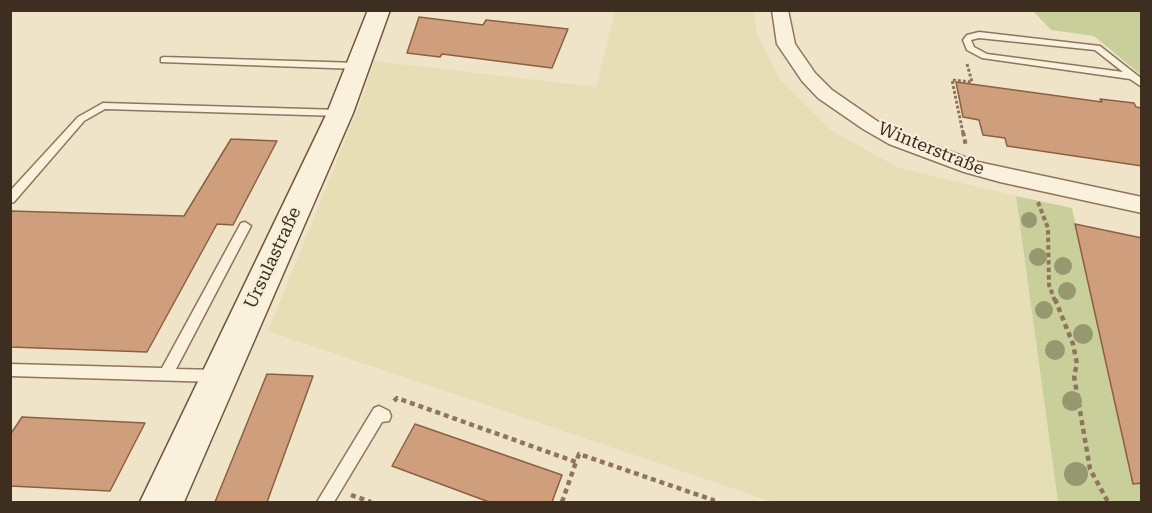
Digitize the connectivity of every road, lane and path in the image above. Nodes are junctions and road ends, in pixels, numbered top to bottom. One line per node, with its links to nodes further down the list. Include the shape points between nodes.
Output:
1 (379, 10): 5 (street, Ursulastraße)
2 (780, 10): 9 (street, Winterstraße, via 786,44 825,94 896,139)
3 (974, 51): 6 (lane, via 985,56); 6 (lane, via 967,40 979,35 1097,48); 9 (path, via 966,59 972,82 952,80)
4 (164, 60): 5 (lane)
5 (358, 66): 8 (street, Ursulastraße)
6 (1131, 76): 7 (lane)
7 (1142, 84)
8 (339, 113): 11 (lane, via 103,106 81,119); 16 (street, Ursulastraße)
9 (971, 167): 10 (street, Winterstraße)
10 (1034, 183): 12 (street, Winterstraße); 23 (path, via 1050,240 1049,285 1077,364 1074,376 1090,469)
11 (10, 199)
12 (1142, 205)
13 (244, 225): 15 (lane)
14 (10, 370): 15 (lane)
15 (166, 374): 16 (lane)
16 (218, 376): 19 (street, Ursulastraße)
17 (384, 416): 18 (path, via 397,398); 20 (lane, via 379,413)
18 (576, 462): 21 (path); 22 (path, via 579,453)
19 (162, 502)
20 (325, 502)
21 (562, 502)
22 (712, 502)
23 (1108, 502)

